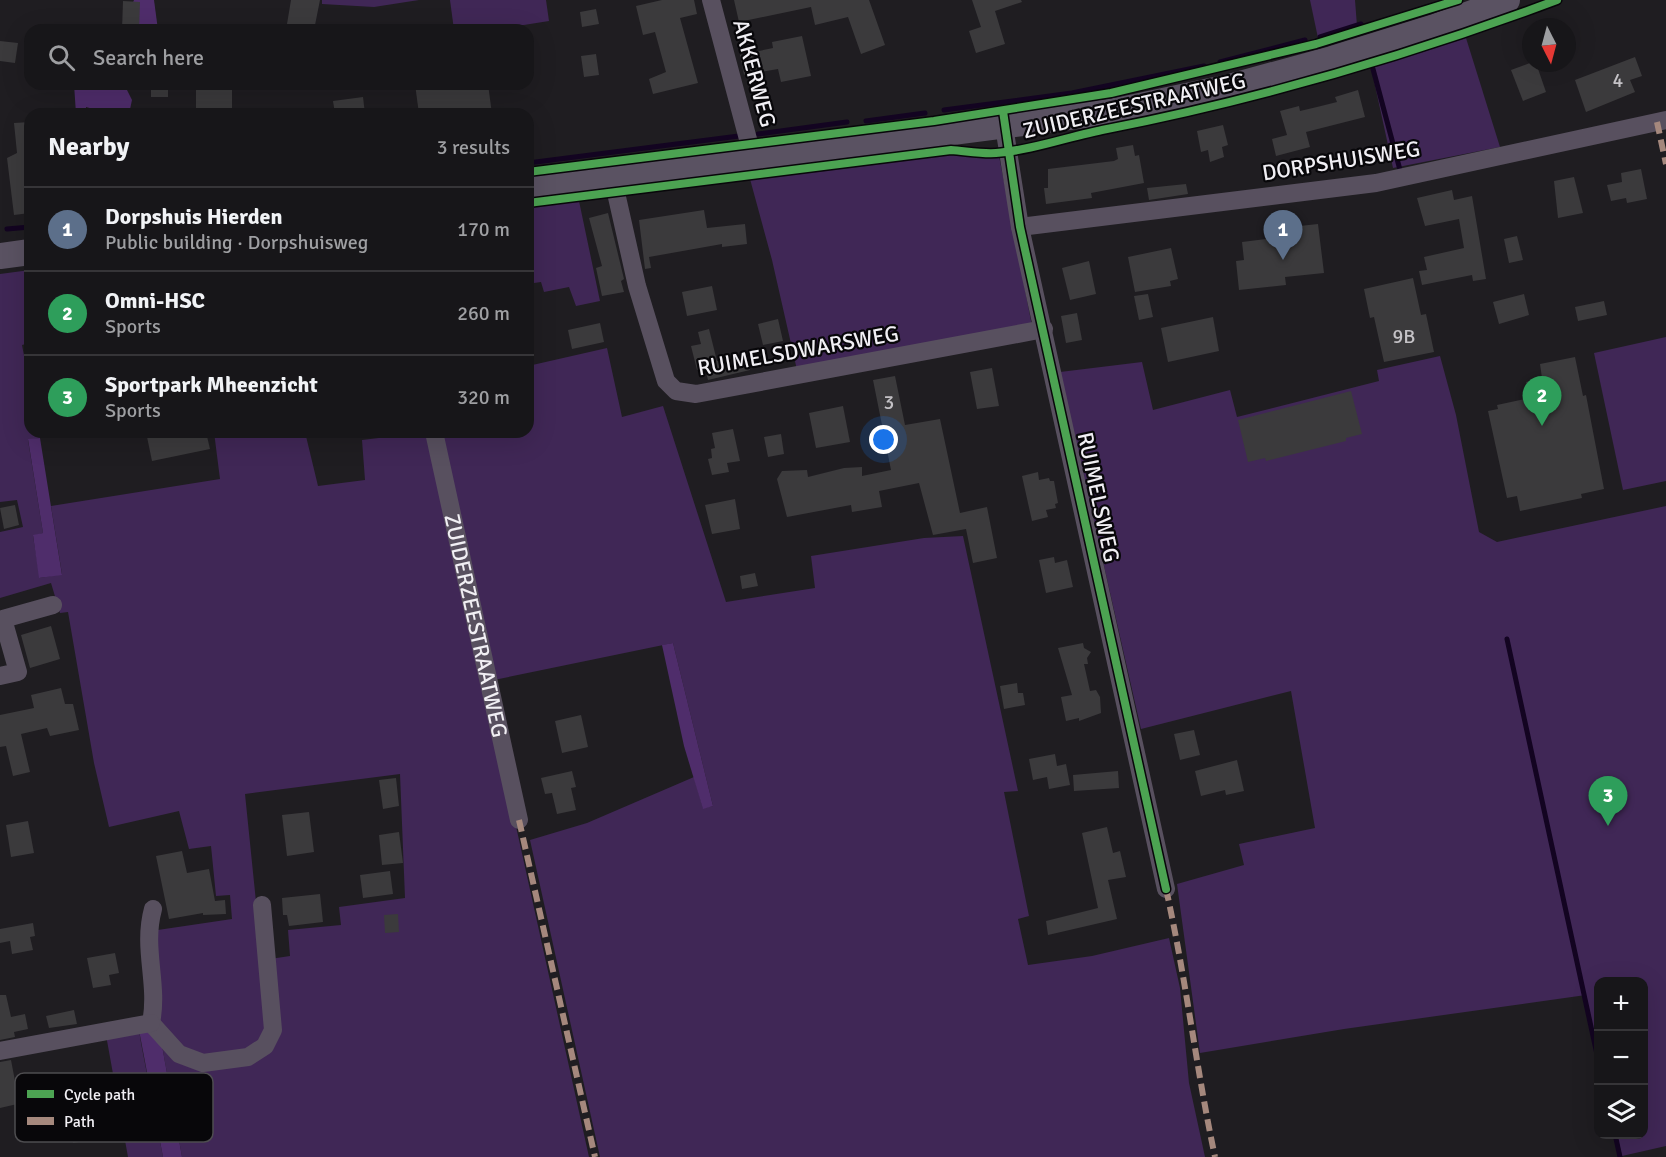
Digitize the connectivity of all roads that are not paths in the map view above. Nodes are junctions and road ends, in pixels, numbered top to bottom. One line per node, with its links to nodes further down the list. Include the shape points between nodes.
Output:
1 (711, 0): 5 (street, AKKERWEG)
2 (1507, 0): 4 (main road, ZUIDERZEESTRAATWEG, via 1412,34 1229,87 1116,111)
3 (1666, 120): 8 (street, DORPSHUISWEG, via 1376,183)
4 (1004, 126): 5 (main road, ZUIDERZEESTRAATWEG); 8 (street, RUIMELSWEG)
5 (753, 158): 6 (main road, ZUIDERZEESTRAATWEG)
6 (612, 175): 7 (main road, ZUIDERZEESTRAATWEG); 11 (street, RUIMELSDWARSWEG, via 637,286 666,381 676,391 696,394)
7 (534, 186)
8 (1020, 227): 11 (street, RUIMELSWEG)
9 (24, 253): 10 (main road)
10 (0, 256)
11 (1044, 328): 16 (street, RUIMELSWEG)
12 (435, 438): 15 (street, ZUIDERZEESTRAATWEG)
13 (53, 605): 14 (street, via 3,620 18,672)
14 (0, 676)
15 (519, 820)
16 (1166, 889)
17 (262, 905): 19 (street, via 273,1030 265,1046 240,1059 203,1063 179,1054)
18 (153, 909): 19 (street, via 147,930 154,999)
19 (151, 1023): 20 (street)
20 (0, 1051)

